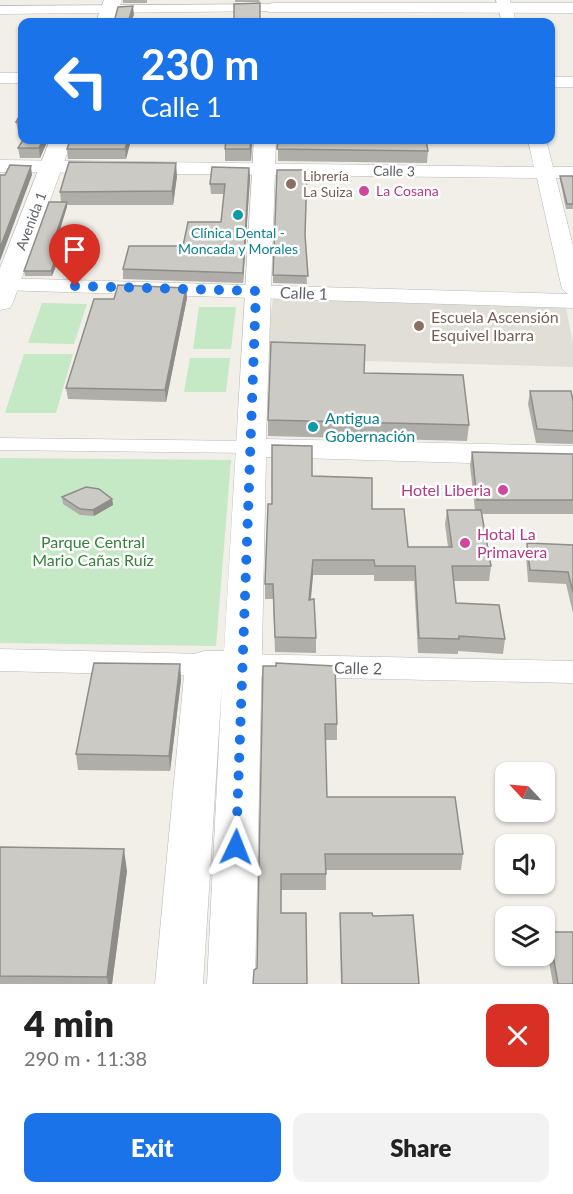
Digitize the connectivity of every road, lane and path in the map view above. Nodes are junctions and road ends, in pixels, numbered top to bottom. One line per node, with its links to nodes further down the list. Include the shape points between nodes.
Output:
1 (573, 8): 4 (street)
2 (0, 10): 5 (street)
3 (274, 10): 4 (street); 5 (street)
4 (506, 10)
5 (110, 11)
6 (0, 78): 7 (street)
7 (18, 78)
8 (555, 82): 9 (street)
9 (573, 82)
10 (60, 144): 14 (street, Avenida 1)
11 (265, 144): 15 (street)
12 (538, 144): 16 (street)
13 (0, 166): 14 (street, Calle 3)
14 (51, 167): 15 (street, Calle 3); 19 (street, Avenida 1)
15 (262, 170): 16 (street, Calle 3); 20 (street)
16 (544, 173): 17 (street, Calle 3); 18 (street)
17 (573, 173)
18 (573, 288)
19 (2, 290): 20 (street, Calle 1)
20 (256, 291): 21 (street, Calle 1); 23 (street)
21 (573, 301)
22 (0, 444): 23 (street)
23 (249, 447): 24 (street); 26 (street)
24 (573, 456)
25 (0, 660): 26 (street, Calle 2)
26 (223, 665): 27 (street, Calle 2); 28 (street); 29 (street)
27 (573, 672)
28 (179, 984)
29 (231, 984)

